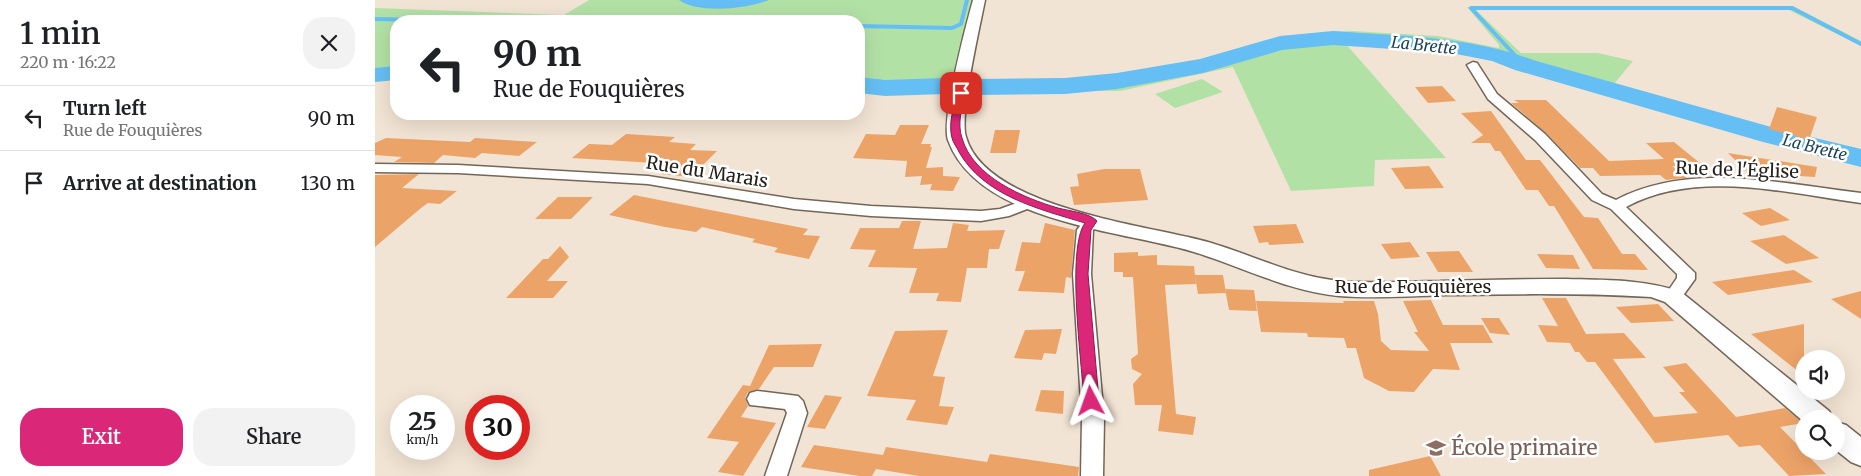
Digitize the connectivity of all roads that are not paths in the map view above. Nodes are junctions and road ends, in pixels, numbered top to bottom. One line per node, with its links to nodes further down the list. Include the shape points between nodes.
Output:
1 (979, 0): 5 (street, Rue de Fouquières, via 956,118 957,139 963,154 980,174)
2 (1473, 65): 6 (street, via 1491,96 1540,137 1597,197)
3 (375, 168): 5 (street, Rue du Marais, via 458,169 648,180 794,204 871,211 981,216 1003,213)
4 (1861, 198): 6 (street, Rue de l'Église, via 1739,185 1672,184 1625,199)
5 (1030, 203): 7 (street, Rue de Fouquières)
6 (1616, 206): 8 (street, via 1686,273)
7 (1092, 221): 8 (street, Rue de Fouquières, via 1198,246 1298,282 1326,287 1363,290 1620,288 1653,290); 14 (street, via 1085,230 1081,274 1093,419)
8 (1673, 296): 10 (street, Rue de Fouquières)
9 (757, 399): 13 (street, via 791,402 797,407)
10 (1808, 410)
11 (1845, 441): 12 (street)
12 (1861, 454)
13 (776, 476)
14 (1092, 476)

